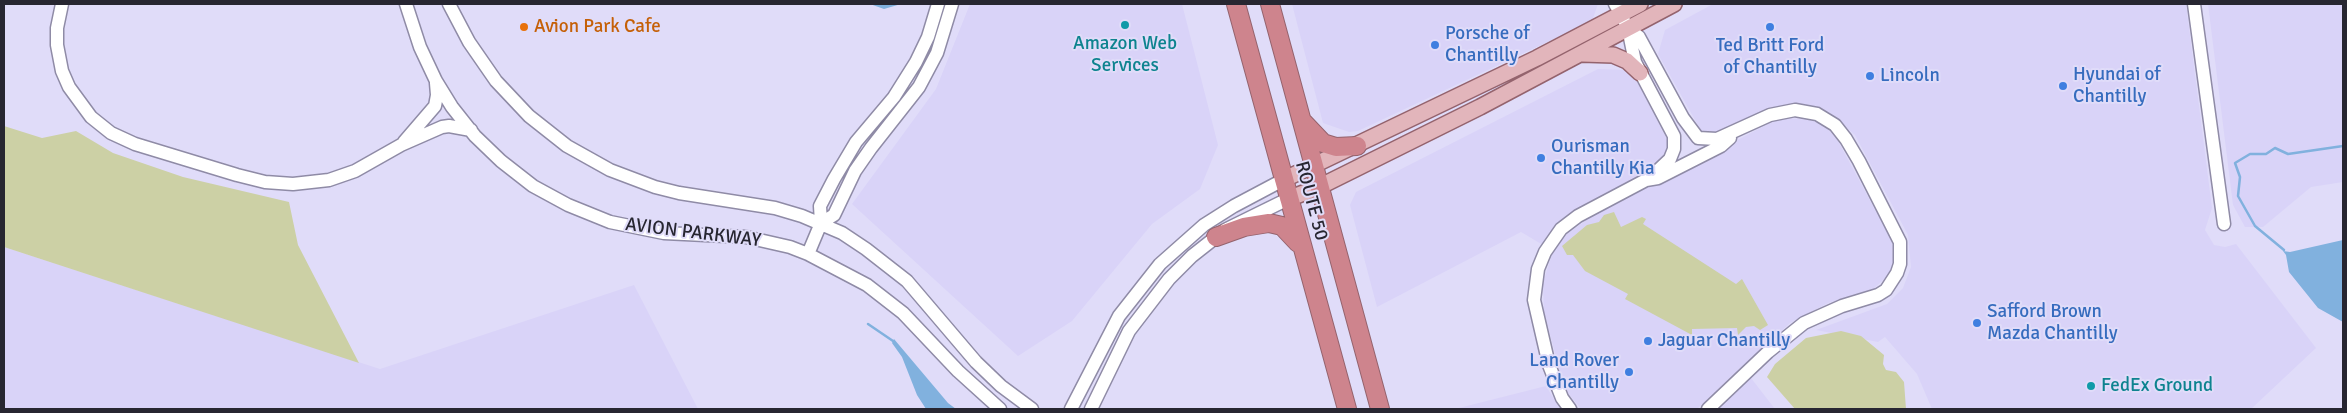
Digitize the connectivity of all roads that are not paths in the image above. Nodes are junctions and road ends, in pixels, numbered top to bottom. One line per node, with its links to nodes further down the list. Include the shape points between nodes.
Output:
1 (62, 4): 19 (street, via 57,28 62,71 90,117 120,138 237,175 286,184 343,176)
2 (406, 4): 15 (street, AVION PARKWAY, via 420,47)
3 (449, 4): 26 (street, AVION PARKWAY, via 468,42 501,87 548,132 588,158 655,187 775,208)
4 (938, 4): 26 (street, via 928,37 908,76 842,164 820,206)
5 (952, 4): 26 (street, via 937,53 919,87 870,148 834,215)
6 (1236, 4): 22 (highway, ROUTE 50)
7 (1270, 4): 16 (highway, ROUTE 50)
8 (1640, 4): 11 (main road)
9 (1674, 4): 12 (main road)
10 (2194, 4): 27 (street)
11 (1618, 9): 12 (street); 20 (main road, via 1537,58)
12 (1628, 28): 13 (main road); 14 (street); 18 (street, via 1639,37 1693,134 1706,140)
13 (1578, 54): 14 (main road, via 1613,55 1627,61); 24 (main road)
14 (1640, 73): 23 (street, via 1674,136 1674,149 1668,162)
15 (436, 81): 17 (street, AVION PARKWAY); 19 (street, via 435,106)
16 (1302, 120): 20 (highway, via 1323,143 1336,147); 21 (highway, ROUTE 50)
17 (471, 130): 19 (street, via 449,126); 30 (street, AVION PARKWAY, via 501,161 533,186 610,222 664,233 746,236)
18 (1740, 130): 23 (street, via 1721,146 1658,178); 38 (street, via 1770,115 1795,110 1817,114 1834,125 1846,139 1894,228 1901,253 1900,264 1893,281 1878,295 1822,313 1785,336)
19 (401, 145)
20 (1357, 146): 21 (main road)
21 (1314, 167): 22 (main road); 24 (highway, ROUTE 50)
22 (1283, 180): 25 (highway, ROUTE 50); 33 (street, via 1204,225 1160,264 1119,316)
23 (1646, 180): 37 (street, via 1569,222 1554,237 1538,269 1534,300 1538,323 1556,384)
24 (1319, 187): 25 (main road); 36 (highway, ROUTE 50)
25 (1288, 199): 28 (street); 29 (highway, ROUTE 50)
26 (821, 223): 30 (street); 32 (street, AVION PARKWAY, via 866,248 907,281 976,362)
27 (2224, 224)
28 (1216, 237): 29 (highway, via 1269,223 1282,226); 34 (street, via 1192,256 1129,331)
29 (1301, 248): 35 (highway, ROUTE 50)
30 (808, 254): 31 (street, AVION PARKWAY, via 867,285 903,312 958,371)
31 (1000, 409)
32 (1032, 409)
33 (1071, 409)
34 (1091, 409)
35 (1347, 409)
36 (1380, 409)
37 (1570, 409)
38 (1708, 409)

